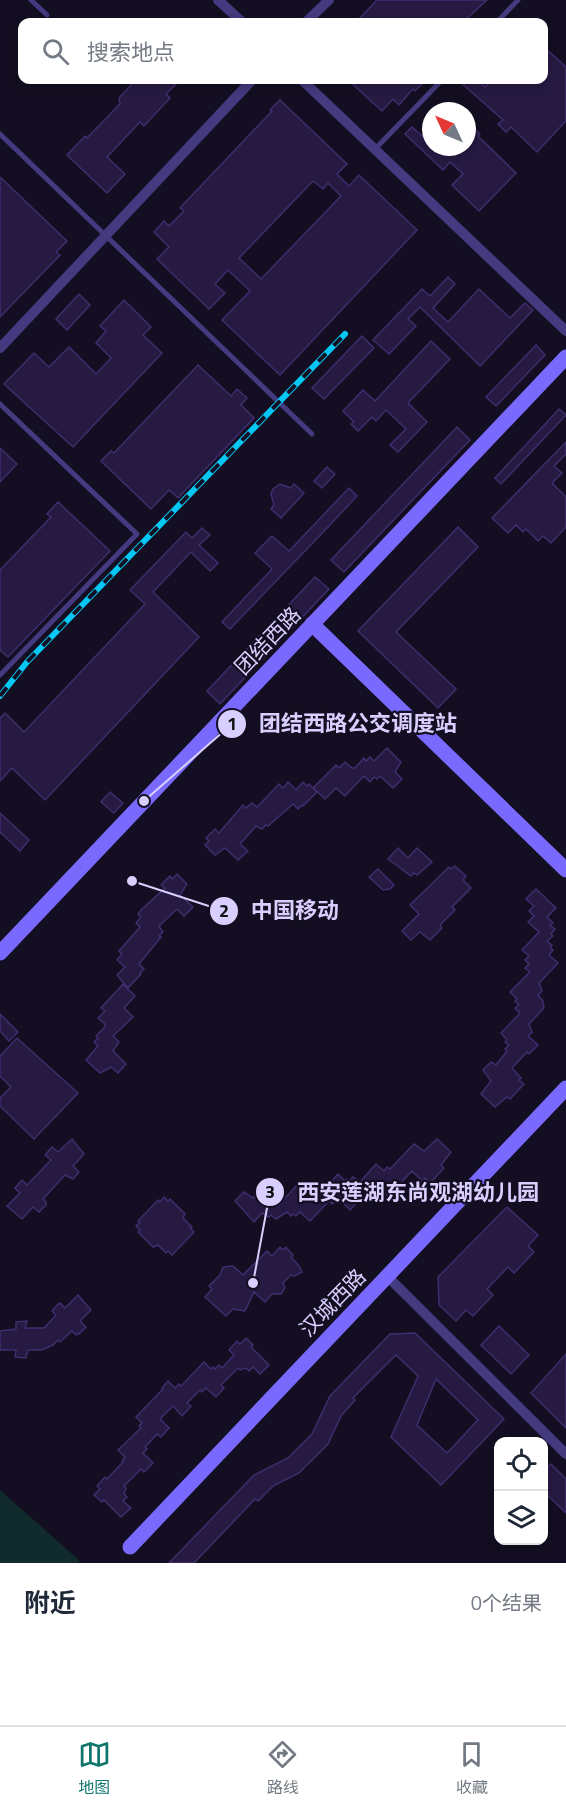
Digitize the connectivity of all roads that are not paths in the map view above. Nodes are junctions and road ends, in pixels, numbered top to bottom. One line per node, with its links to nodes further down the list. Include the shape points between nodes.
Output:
1 (31, 0): 5 (lane)
2 (218, 0): 6 (street)
3 (329, 0): 7 (street)
4 (518, 0): 8 (lane)
5 (47, 15)
6 (238, 18)
7 (310, 18)
8 (500, 18)
9 (248, 84): 14 (street)
10 (306, 84): 13 (street)
11 (438, 84): 13 (lane)
12 (0, 134): 14 (lane)
13 (375, 149): 15 (street)
14 (106, 236): 16 (street); 19 (lane)
15 (566, 331)
16 (0, 348)
17 (566, 357): 20 (street, 团结西路)
18 (0, 404): 21 (lane, via 137,534)
19 (312, 434)
20 (312, 624): 22 (street); 23 (street, 团结西路)
21 (0, 675)
22 (566, 870)
23 (0, 953)
24 (566, 1088): 25 (street, 汉城西路)
25 (387, 1276): 26 (street); 27 (street, 汉城西路)
26 (566, 1454)
27 (130, 1547)

